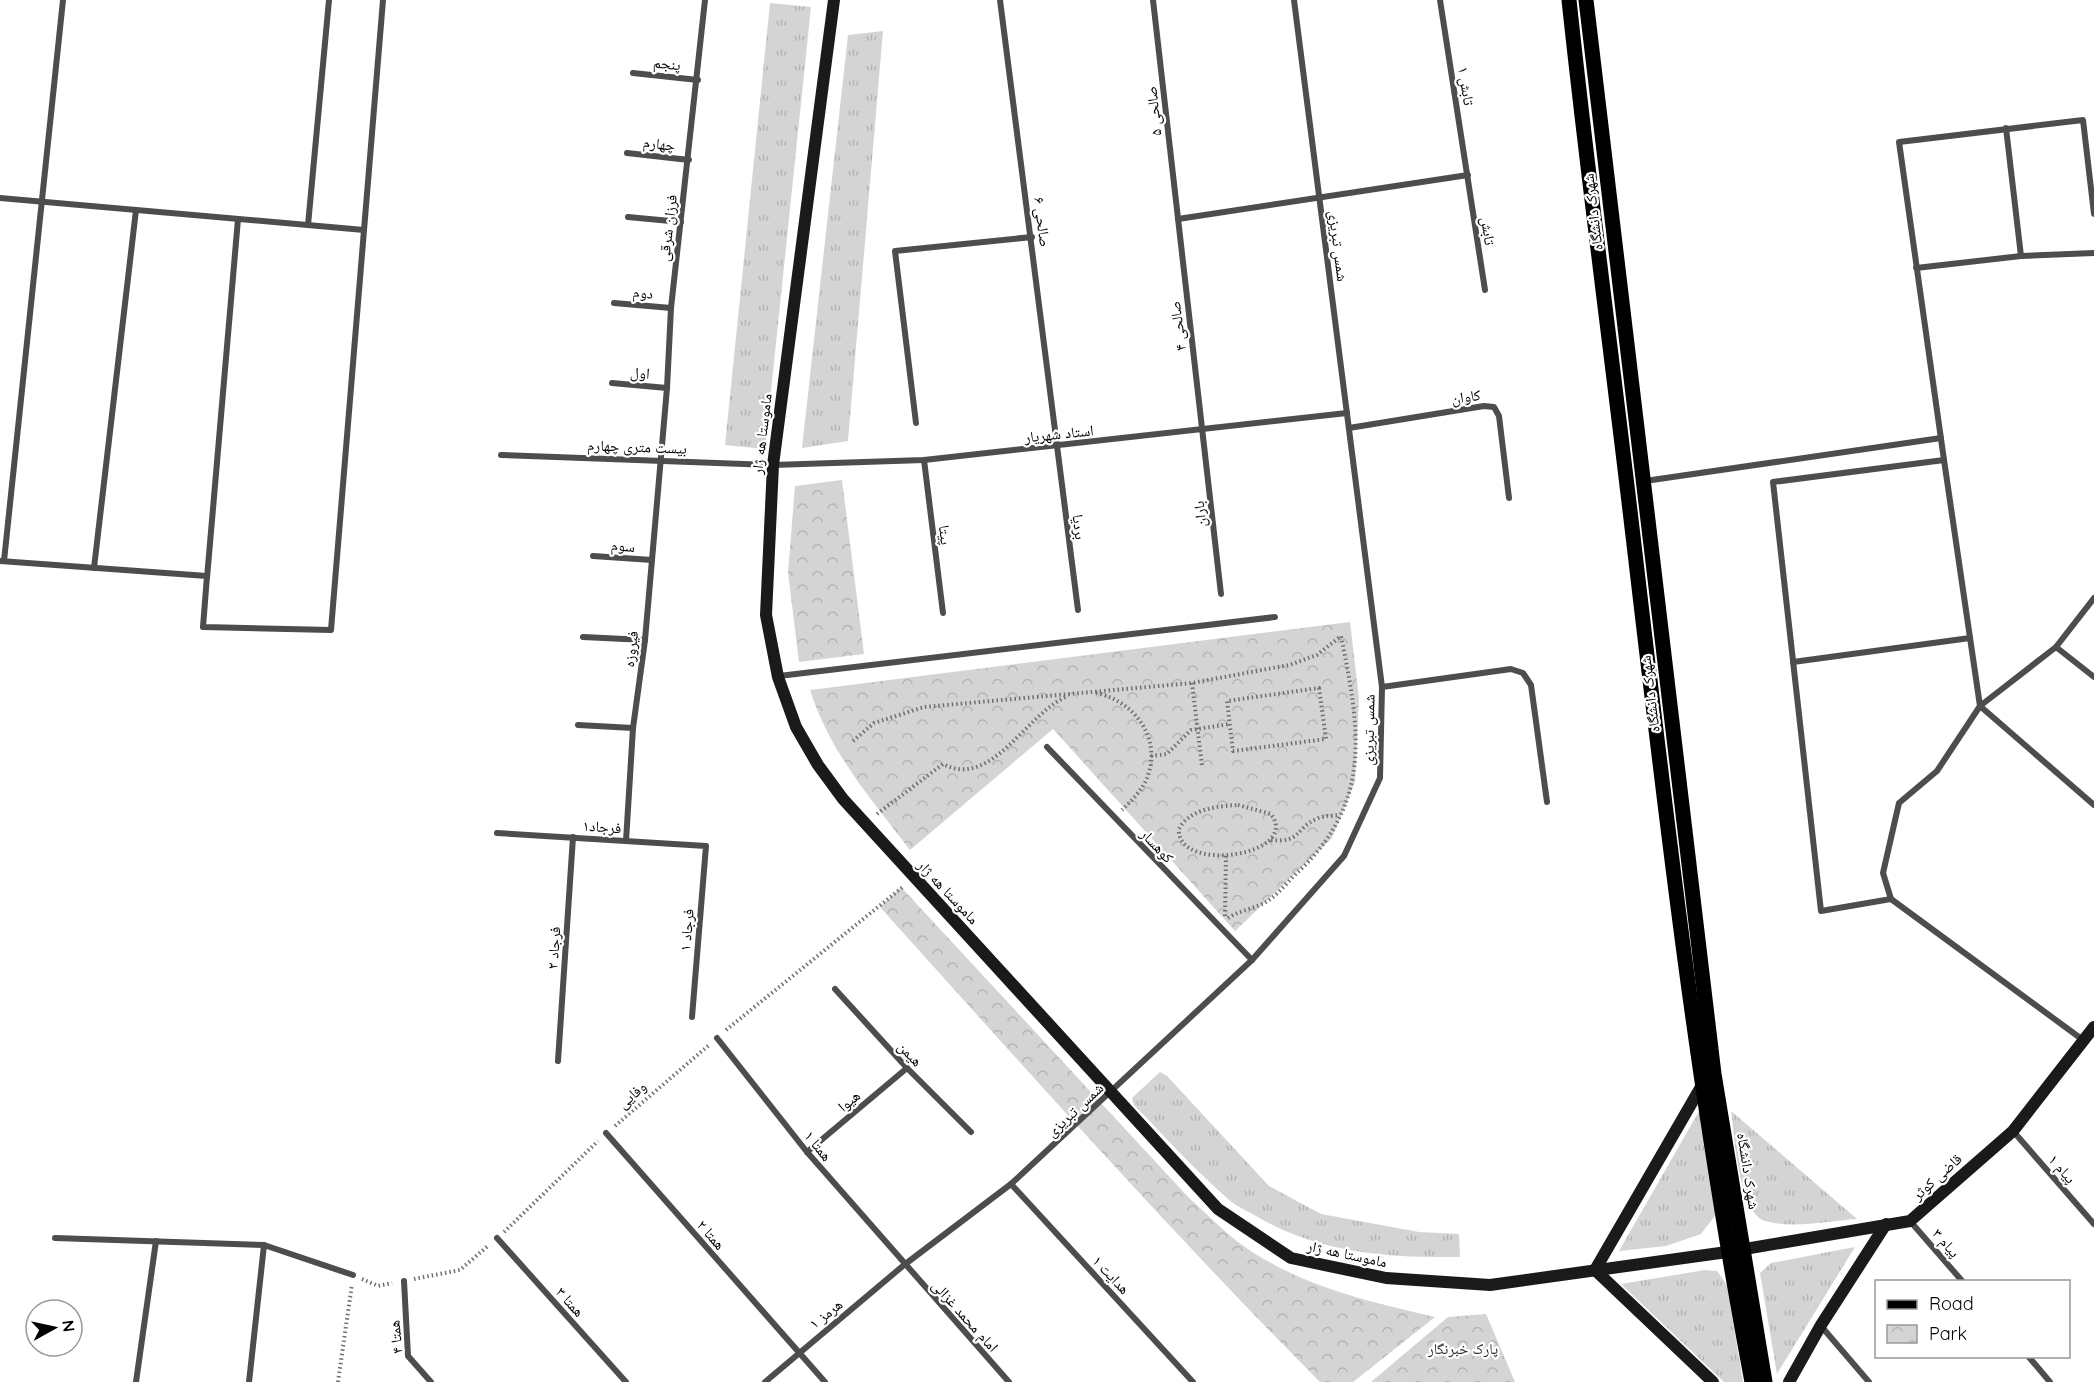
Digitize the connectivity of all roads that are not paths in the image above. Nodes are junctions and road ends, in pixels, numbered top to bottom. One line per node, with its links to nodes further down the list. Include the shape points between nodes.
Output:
1 (63, 0): 20 (street)
2 (329, 0): 27 (street)
3 (383, 0): 28 (street)
4 (705, 0): 13 (street, فرزان شرقی)
5 (834, 0): 48 (main road, ماموستا هه ژار)
6 (1000, 0): 29 (street, صالحی ۶)
7 (1153, 0): 25 (street, صالحی ۵)
8 (1294, 0): 19 (street, شمس تبریزی)
9 (1440, 0): 17 (street, تابش ۱)
10 (1569, 0): 88 (main road, via 1660,770)
11 (1586, 0): 49 (main road, شهرک دانشگاه)
12 (633, 73): 13 (street, پنجم)
13 (698, 80): 16 (street, فرزان شرقی)
14 (2006, 128): 22 (street, via 2083,120); 31 (street); 32 (street, via 1899,142)
15 (627, 153): 16 (street, چهارم)
16 (689, 160): 26 (street, فرزان شرقی)
17 (1468, 175): 19 (street); 33 (street, تابش)
18 (0, 198): 20 (street)
19 (1320, 199): 25 (street); 38 (street, شمس تبریزی)
20 (40, 202): 21 (street); 52 (street)
21 (135, 210): 24 (street); 54 (street)
22 (2094, 214)
23 (628, 217): 26 (street)
24 (238, 219): 27 (street); 55 (street)
25 (1178, 219): 41 (street, صالحی ۴)
26 (681, 222): 35 (street, فرزان شرقی)
27 (308, 225): 28 (street)
28 (364, 230): 55 (street, via 331,630 203,627)
29 (1032, 237): 39 (street, via 895,251); 43 (street, صالحی ۶)
30 (2094, 253): 31 (street)
31 (2021, 256): 32 (street)
32 (1916, 268): 42 (street)
33 (1485, 290)
34 (614, 303): 35 (street, دوم)
35 (671, 308): 37 (street, فرزان شرقی)
36 (612, 383): 37 (street, اول)
37 (667, 388): 45 (street, فرزان شرقی)
38 (1347, 414): 40 (street, شمس تبریزی); 41 (street, استاد شهریار)
39 (916, 423)
40 (1349, 428): 50 (street, کاوان, via 1494,407 1499,416); 68 (street, شمس تبریزی)
41 (1203, 430): 43 (street, استاد شهریار); 56 (street, باران)
42 (1941, 438): 47 (street); 49 (street)
43 (1056, 447): 46 (street, استاد شهریار); 58 (street, بردیا)
44 (501, 455): 45 (street, بیست متری چهارم)
45 (659, 459): 48 (street, بیست متری چهارم); 53 (street, فیروزه)
46 (924, 460): 48 (street, استاد شهریار); 59 (street, پیتا)
47 (1944, 460): 62 (street); 65 (street, via 1773,482)
48 (773, 465): 66 (main road, ماموستا هه ژار, via 766,615)
49 (1643, 482): 88 (main road, شهرک دانشگاه)
50 (1509, 498)
51 (593, 556): 53 (street, سوم)
52 (2, 561): 54 (street)
53 (652, 561): 63 (street, فیروزه)
54 (94, 568): 55 (street, via 207,576)
55 (206, 584)
56 (1221, 594)
57 (2094, 598): 64 (street)
58 (1078, 610)
59 (943, 613)
60 (1275, 616): 66 (street)
61 (583, 637): 63 (street)
62 (1970, 638): 65 (street); 69 (street)
63 (645, 640): 71 (street, فیروزه)
64 (2056, 647): 67 (street); 69 (street)
65 (1793, 662): 79 (street, via 1821,911)
66 (778, 676): 89 (main road, ماموستا هه ژار, via 796,727 843,799)
67 (2094, 677)
68 (1382, 687): 73 (street, via 1511,669 1523,673 1531,685); 80 (street, شمس تبریزی, via 1380,778 1344,856)
69 (1980, 706): 74 (street); 79 (street, via 1937,771 1899,803 1883,873)
70 (578, 725): 71 (street)
71 (633, 728): 77 (street, فیروزه)
72 (1047, 747): 80 (street, کوهسار)
73 (1546, 802)
74 (2094, 805)
75 (497, 833): 76 (street, فرجاد۱)
76 (573, 837): 77 (street, فرجاد۱); 86 (street, فرجاد ۲)
77 (626, 841): 78 (street, فرجاد۱)
78 (706, 846): 82 (street, فرجاد ۱)
79 (1891, 899): 85 (street)
80 (1252, 960): 89 (street, شمس تبریزی)
81 (835, 989): 87 (street, هیمن)
82 (692, 1017)
83 (2094, 1027): 85 (main road, قاضی کوثر)
84 (717, 1038): 93 (street, همتا ۱)
85 (2083, 1040): 90 (main road, قاضی کوثر)
86 (558, 1061)
87 (907, 1068): 91 (street, هیمن); 93 (street, هیوا)
88 (1709, 1078): 102 (main road, شهرک دانشگاه); 104 (main road)
89 (1111, 1093): 94 (street, شمس تبریزی); 104 (main road, ماموستا هه ژار, via 1218,1209 1291,1258 1386,1278 1490,1286)
90 (2013, 1131): 95 (main road, قاضی کوثر); 97 (street, پیام ۱)
91 (971, 1132)
92 (606, 1133): 109 (street, همتا ۲)
93 (807, 1152): 103 (street, همتا ۱)
94 (1011, 1184): 103 (street, شمس تبریزی); 118 (street, هدایت ۱)
95 (1910, 1221): 96 (main road, قاضی کوثر); 106 (street, پیام ۳)
96 (1886, 1224): 102 (main road, قاضی کوثر); 108 (main road)
97 (2094, 1224)
98 (55, 1238): 100 (street)
99 (497, 1238): 114 (street, همتا ۳)
100 (156, 1241): 101 (street); 111 (street)
101 (264, 1245): 105 (street); 112 (street)
102 (1735, 1250): 104 (main road, ماموستا هه ژار); 120 (main road); 121 (main road, شهرک دانشگاه)
103 (904, 1265): 109 (street, هرمز ۱); 117 (street, امام محمد غزالی)
104 (1595, 1270): 119 (main road)
105 (353, 1275)
106 (1962, 1280)
107 (404, 1281): 113 (street, همتا ۴, via 408,1356)
108 (1821, 1325): 122 (main road); 123 (street)
109 (798, 1352): 115 (street, هرمز ۱); 116 (street, همتا ۲)
110 (2030, 1358): 124 (street)
111 (136, 1382)
112 (249, 1382)
113 (431, 1382)
114 (626, 1382)
115 (765, 1382)
116 (825, 1382)
117 (1009, 1382)
118 (1193, 1382)
119 (1713, 1382)
120 (1752, 1382)
121 (1765, 1382)
122 (1789, 1382)
123 (1869, 1382)
124 (2050, 1382)

